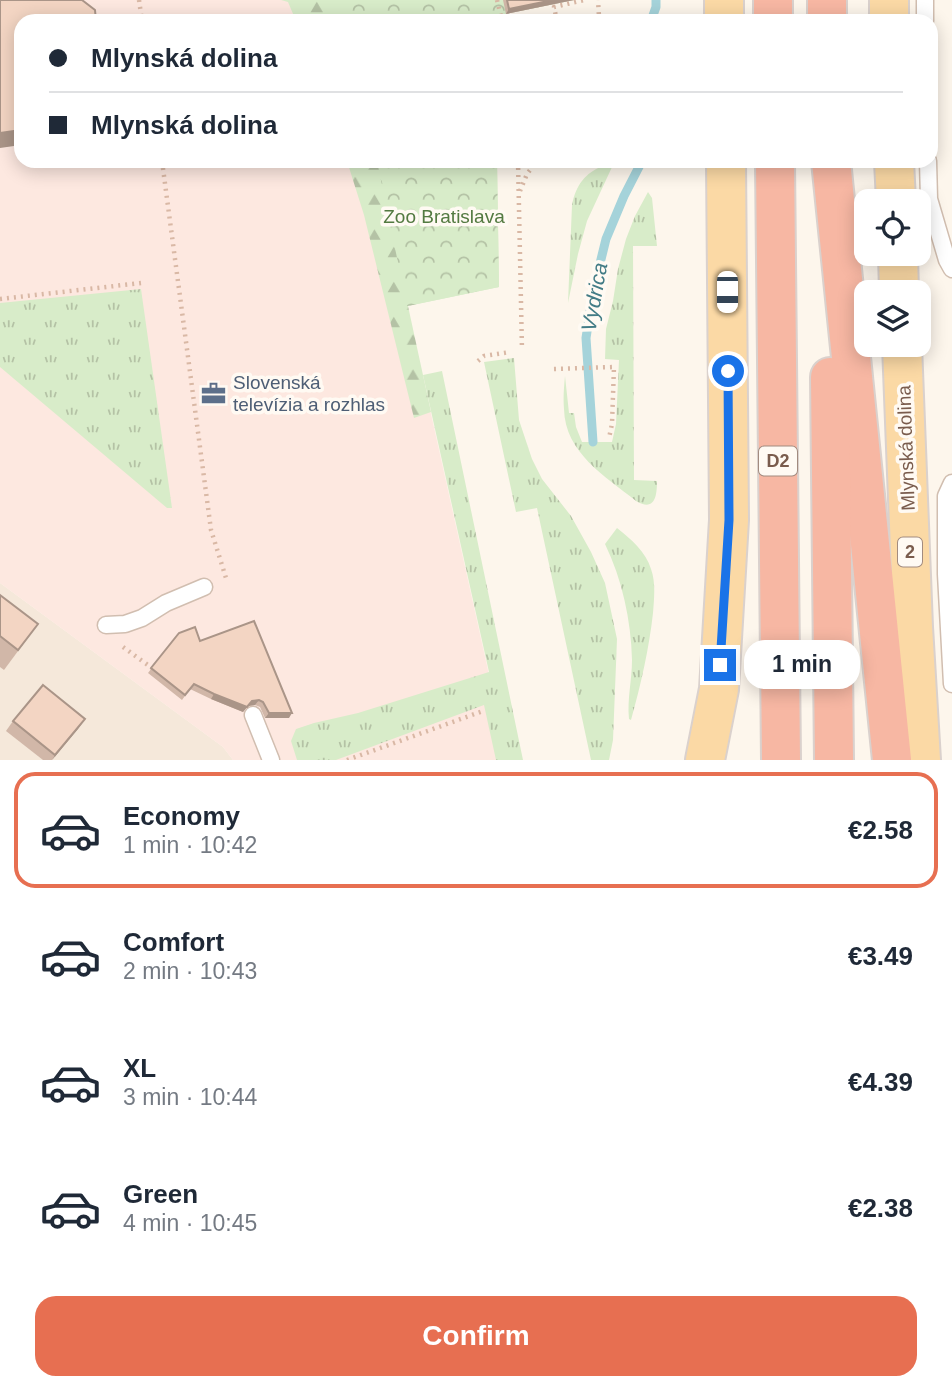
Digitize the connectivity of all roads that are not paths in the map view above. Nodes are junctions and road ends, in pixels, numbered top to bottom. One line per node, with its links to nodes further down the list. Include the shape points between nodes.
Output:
1 (726, 168): 16 (main road, via 729,520 719,689)
2 (775, 168): 17 (highway, D2)
3 (830, 168): 18 (highway)
4 (831, 168): 19 (highway)
5 (894, 168): 7 (main road)
6 (928, 168): 8 (lane, via 929,199)
7 (895, 189)
8 (952, 269)
9 (901, 357): 20 (main road, Mlynská dolina / 2)
10 (952, 483): 13 (lane, via 946,496 946,574)
11 (204, 587): 12 (lane, via 142,618)
12 (106, 625)
13 (952, 684)
14 (253, 715): 15 (lane)
15 (271, 760)
16 (705, 760)
17 (781, 760)
18 (834, 760)
19 (892, 760)
20 (922, 760)

